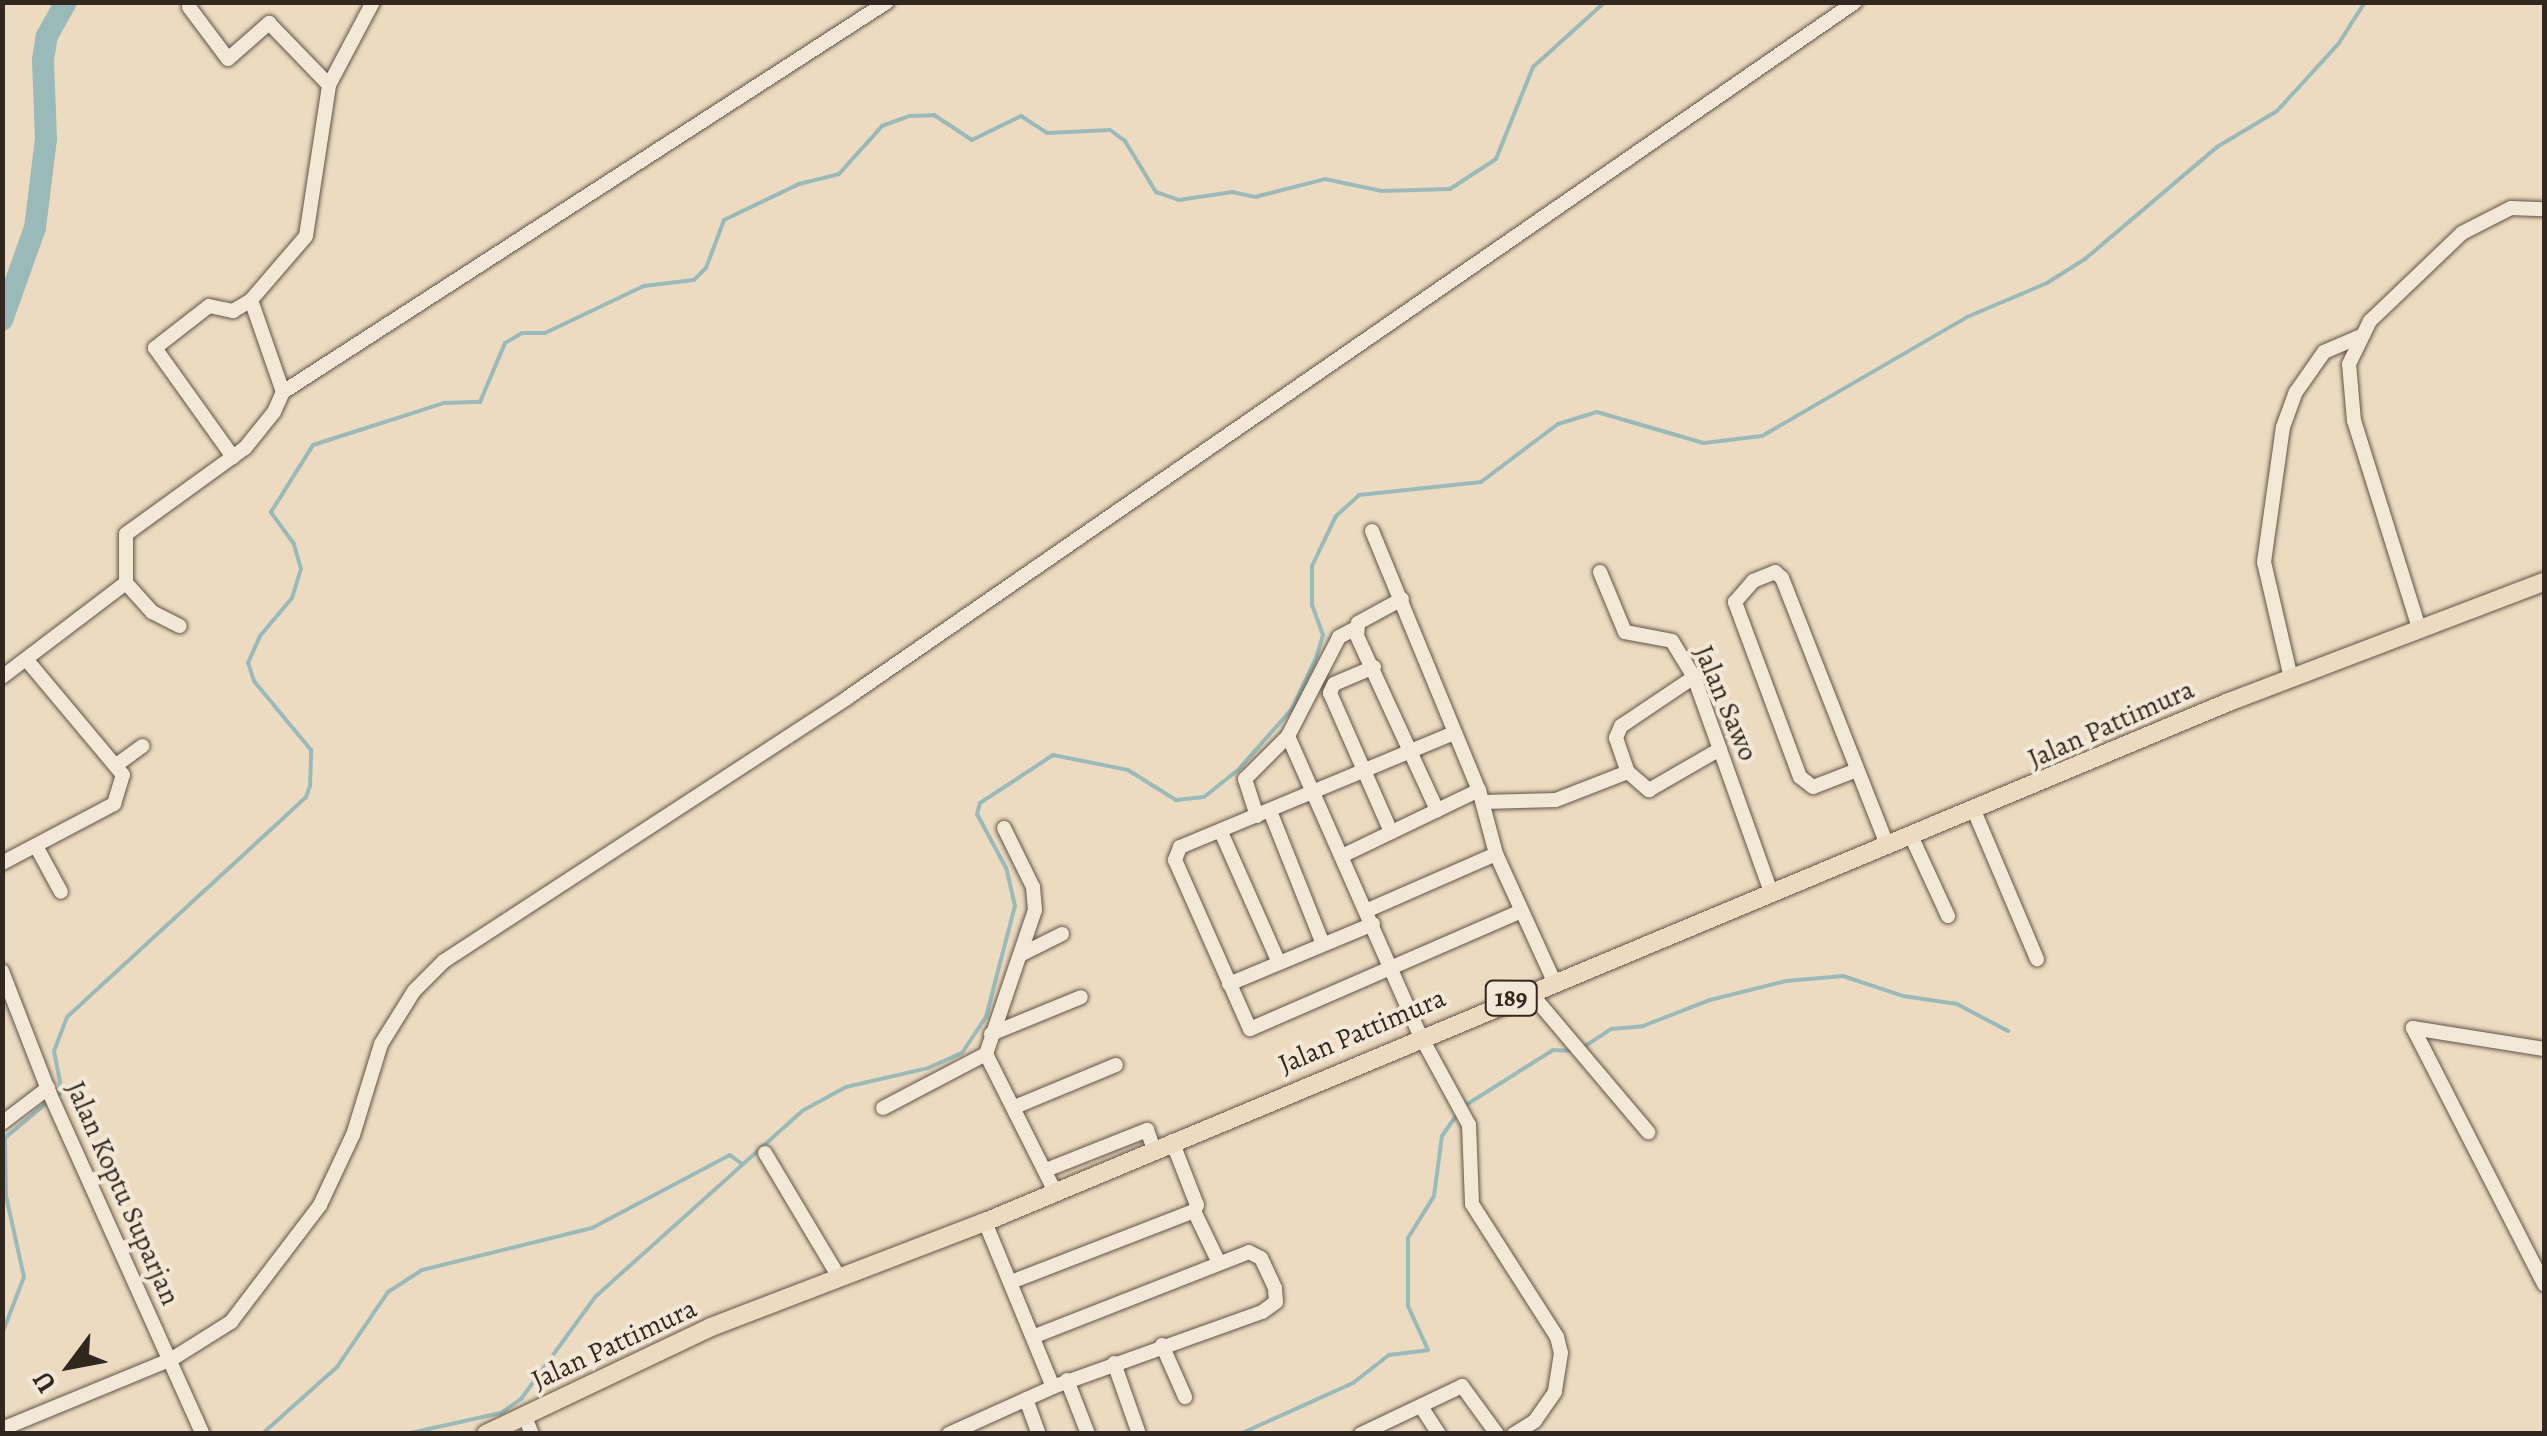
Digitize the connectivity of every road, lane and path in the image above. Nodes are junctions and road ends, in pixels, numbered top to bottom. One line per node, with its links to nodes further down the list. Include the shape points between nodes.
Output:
1 (373, 2): 5 (street)
2 (887, 2): 9 (street)
3 (1855, 2): 86 (street, via 847,698 444,961 414,990 381,1044 338,1172 292,1248 231,1322)
4 (189, 7): 5 (street, via 228,59 269,23)
5 (329, 86): 7 (street, via 306,236)
6 (2544, 209): 8 (street, via 2510,208 2462,233)
7 (251, 300): 9 (street); 10 (street, via 233,312 210,306 156,348)
8 (2360, 336): 18 (street, via 2349,364 2350,405); 23 (street, via 2324,352 2296,392 2283,428 2264,562)
9 (282, 392): 10 (street, via 265,428)
10 (233, 457): 14 (street, via 126,534)
11 (1372, 532): 15 (street)
12 (1600, 572): 22 (street, Jalan Sawo, via 1625,632 1672,641)
13 (2544, 582): 18 (main road, Jalan Pattimura / 189)
14 (126, 583): 16 (street, via 152,612); 19 (street)
15 (1402, 599): 17 (street); 24 (street)
16 (173, 623)
17 (1358, 628): 20 (street); 25 (street, via 1348,627 1332,646)
18 (2419, 628): 23 (main road, Jalan Pattimura / 189)
19 (26, 659): 21 (street); 29 (street)
20 (1374, 667): 28 (street); 32 (street, via 1329,688)
21 (2, 677)
22 (1694, 677): 27 (street, Jalan Sawo); 31 (street, via 1621,726 1616,738)
23 (2291, 678): 36 (main road, Jalan Pattimura / 189)
24 (1454, 733): 28 (street); 34 (street)
25 (1288, 736): 33 (street); 37 (street, via 1245,779)
26 (142, 746): 29 (street)
27 (1720, 748): 31 (street, via 1649,790); 48 (street, Jalan Sawo)
28 (1412, 754): 32 (street); 35 (street)
29 (119, 763): 42 (street, via 123,775 114,804)
30 (1858, 770): 30 (street, via 1813,787 1800,777 1735,602 1753,581 1775,572 1782,578); 43 (street)
31 (1628, 772): 34 (street, via 1556,800)
32 (1366, 773): 33 (street); 40 (street)
33 (1316, 792): 37 (street); 44 (street)
34 (1481, 796): 35 (street); 45 (street)
35 (1438, 810): 40 (street)
36 (1974, 813): 41 (main road, Jalan Pattimura / 189); 55 (street)
37 (1264, 814): 39 (street); 53 (street)
38 (1004, 828): 54 (street, via 1035,898)
39 (1221, 832): 56 (street); 60 (street, via 1174,854)
40 (1392, 832): 44 (street)
41 (1912, 838): 43 (main road, Jalan Pattimura / 189); 50 (street)
42 (36, 846): 46 (street); 47 (street)
43 (1888, 847): 48 (main road, Jalan Pattimura / 189)
44 (1344, 854): 51 (street)
45 (1496, 854): 49 (street); 51 (street)
46 (2, 863)
47 (61, 892)
48 (1770, 892): 59 (main road, Jalan Pattimura / 189)
49 (1522, 910): 57 (street); 59 (street)
50 (1948, 916)
51 (1371, 917): 53 (street); 57 (street)
52 (1062, 934): 54 (street)
53 (1323, 944): 56 (street)
54 (1020, 955): 63 (street)
55 (2036, 959)
56 (1279, 963): 60 (street)
57 (1391, 963): 60 (street, via 1254,1030); 64 (street)
58 (2, 972): 68 (street, Jalan Koptu Suparjan)
59 (1554, 981): 61 (main road, Jalan Pattimura / 189)
60 (1229, 984)
61 (1530, 991): 64 (main road, Jalan Pattimura / 189); 72 (street)
62 (1081, 997): 63 (street)
63 (991, 1034): 66 (street)
64 (1420, 1035): 73 (main road, Jalan Pattimura / 189); 104 (street, via 1469,1126 1472,1204 1562,1353 1544,1411)
65 (2544, 1048): 83 (street, via 2414,1028)
66 (986, 1054): 69 (street); 70 (street)
67 (1116, 1065): 69 (street)
68 (48, 1090): 71 (street); 86 (street, Jalan Koptu Suparjan)
69 (1017, 1106): 76 (street)
70 (883, 1108)
71 (2, 1123)
72 (1648, 1132)
73 (1172, 1141): 74 (main road, Jalan Pattimura / 189); 78 (street, via 1198,1205)
74 (1154, 1149): 76 (street, via 1147,1130); 77 (main road, Jalan Pattimura / 189)
75 (765, 1154): 81 (street)
76 (1046, 1170): 77 (street)
77 (1055, 1192): 79 (main road, Jalan Pattimura / 189)
78 (1194, 1211): 80 (street); 82 (street)
79 (984, 1222): 81 (main road, Jalan Pattimura / 189); 82 (street)
80 (1219, 1263): 84 (street); 85 (street, via 1257,1253 1276,1302)
81 (839, 1276): 92 (main road, Jalan Pattimura / 189, via 640,1359)
82 (1011, 1282): 84 (street)
83 (2544, 1284)
84 (1035, 1336): 88 (street)
85 (1162, 1345): 87 (street); 89 (street)
86 (172, 1360): 94 (street); 96 (street, Jalan Koptu Suparjan)
87 (1114, 1363): 88 (street); 101 (street)
88 (1060, 1384): 90 (street); 100 (street)
89 (1185, 1397)
90 (1026, 1399): 93 (street); 99 (street)
91 (1422, 1408): 95 (street); 102 (street); 103 (street, via 1462,1386)
92 (528, 1426): 97 (main road, Jalan Pattimura / 189)
93 (975, 1428): 98 (street)
94 (2, 1429)
95 (1359, 1433)
96 (203, 1434)
97 (486, 1434)
98 (949, 1434)
99 (1039, 1434)
100 (1088, 1434)
101 (1140, 1434)
102 (1439, 1434)
103 (1496, 1434)
104 (1514, 1434)

